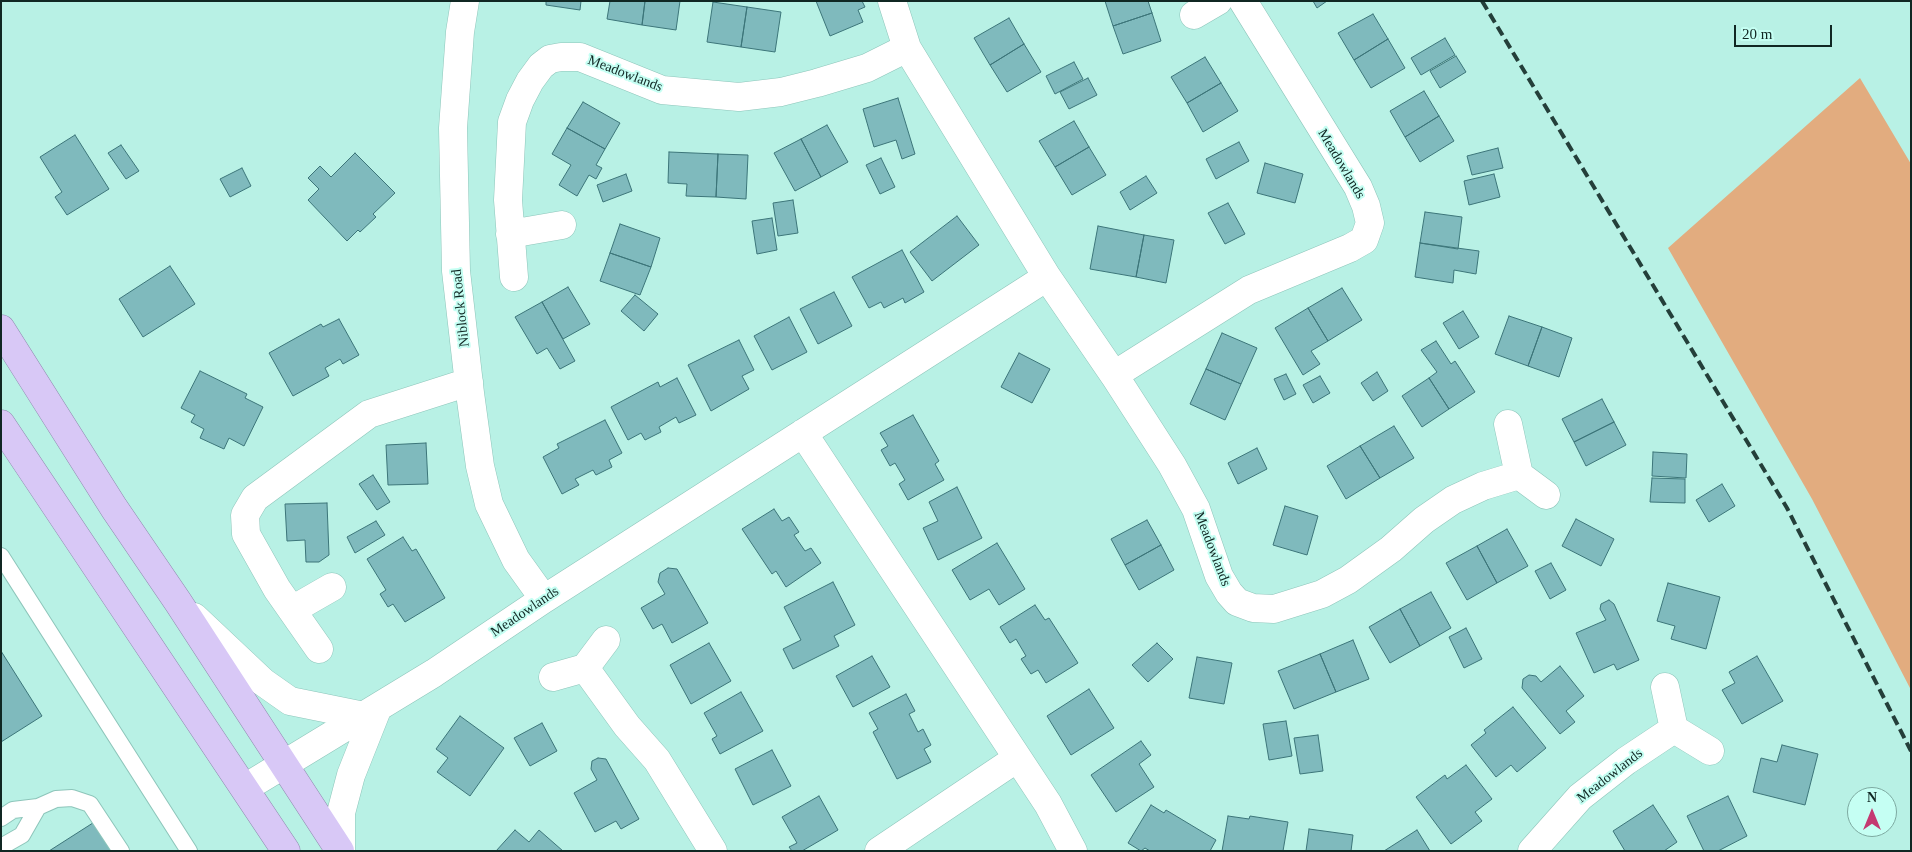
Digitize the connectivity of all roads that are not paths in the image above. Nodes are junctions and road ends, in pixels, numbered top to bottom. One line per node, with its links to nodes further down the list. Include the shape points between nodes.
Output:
1 (465, 1): 13 (street, Niblock Road, via 453,128 456,271)
2 (892, 1): 6 (street, Meadowlands)
3 (1218, 1): 5 (street)
4 (1243, 1): 12 (street, Meadowlands, via 1358,187 1370,223 1364,240 1249,290)
5 (1194, 16)
6 (907, 48): 8 (street, Meadowlands, via 867,68 817,83 739,97 662,90 580,57 550,59 530,80 512,122 508,190); 10 (street, Meadowlands)
7 (562, 225): 8 (street)
8 (510, 234): 9 (street, Meadowlands)
9 (514, 277)
10 (1047, 277): 12 (street, Meadowlands); 16 (street, Meadowlands)
11 (1, 329): 22 (highway, via 114,508)
12 (1114, 375): 17 (street, Meadowlands, via 1196,509 1219,576 1229,593 1237,602 1252,608 1274,609 1322,594 1355,575 1453,500)
13 (469, 382): 21 (street, Niblock Road, via 480,466 489,504 516,560); 23 (street, via 368,414 255,498 245,514 246,534 276,589)
14 (1, 424): 34 (highway)
15 (1508, 424): 17 (street)
16 (803, 433): 21 (street, Meadowlands); 32 (street)
17 (1519, 475): 18 (street)
18 (1546, 495)
19 (1, 556): 40 (lane)
20 (332, 587): 23 (street)
21 (544, 599): 29 (street, Meadowlands, via 434,674)
22 (178, 602): 29 (street, via 263,682 290,701); 33 (highway)
23 (292, 610): 25 (street)
24 (606, 640): 26 (street)
25 (319, 648)
26 (585, 668): 27 (street); 38 (street, via 627,726 657,760)
27 (553, 677)
28 (1665, 687): 30 (street)
29 (371, 711): 33 (street, Meadowlands); 42 (street, via 341,814)
30 (1674, 729): 31 (street); 45 (street, Meadowlands, via 1580,797)
31 (1710, 751)
32 (1016, 759): 43 (street); 44 (street, via 1048,804)
33 (284, 764): 34 (street, Meadowlands); 42 (highway)
34 (245, 788): 41 (highway)
35 (38, 808): 36 (lane, via 14,810); 37 (lane, via 22,835); 39 (lane, via 56,799 72,798 90,804)
36 (1, 818)
37 (1, 848)
38 (710, 850)
39 (121, 851)
40 (189, 851)
41 (286, 851)
42 (340, 851)
43 (879, 851)
44 (1073, 851)
45 (1532, 851)

